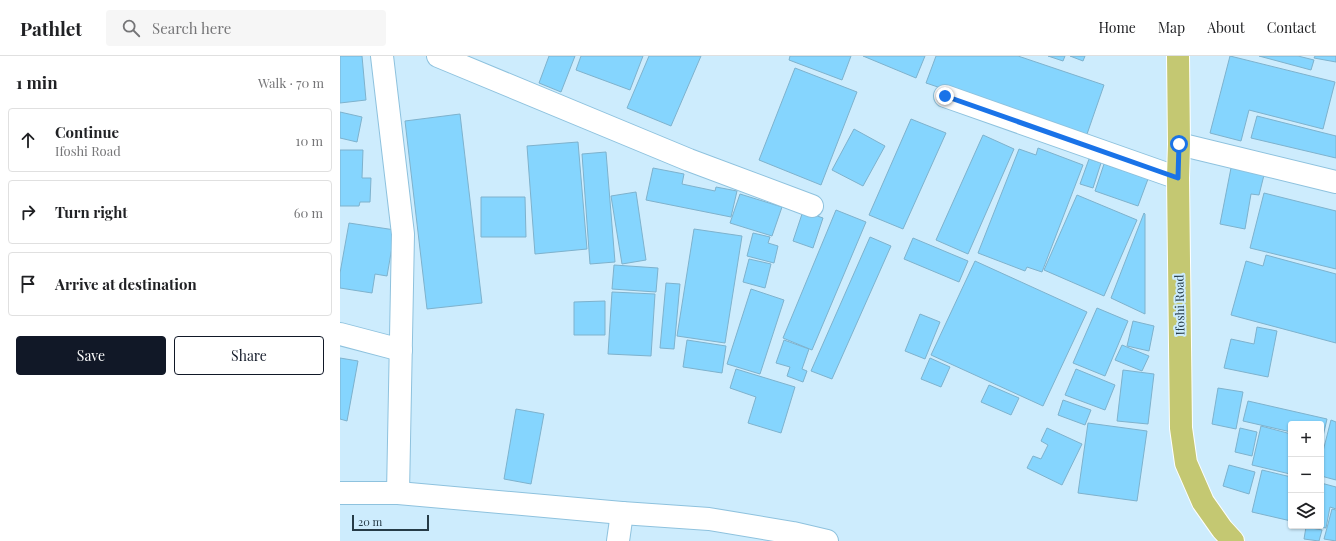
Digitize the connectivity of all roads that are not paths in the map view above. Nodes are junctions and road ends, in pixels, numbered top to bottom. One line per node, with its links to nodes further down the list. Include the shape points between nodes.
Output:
1 (382, 56): 10 (street, via 403,234)
2 (438, 56): 8 (street, via 689,160)
3 (1178, 56): 5 (main road, Ifoshi Road)
4 (945, 96): 6 (street)
5 (1179, 144): 6 (main road, Ifoshi Road); 7 (street)
6 (1178, 178): 16 (main road, Ifoshi Road, via 1181,428 1186,463 1203,502)
7 (1336, 182)
8 (812, 206)
9 (340, 334): 10 (street)
10 (401, 350): 11 (street)
11 (398, 493): 12 (street); 13 (street)
12 (341, 498)
13 (622, 513): 14 (street); 15 (street, via 709,519)
14 (618, 541)
15 (827, 541)
16 (1233, 541)

